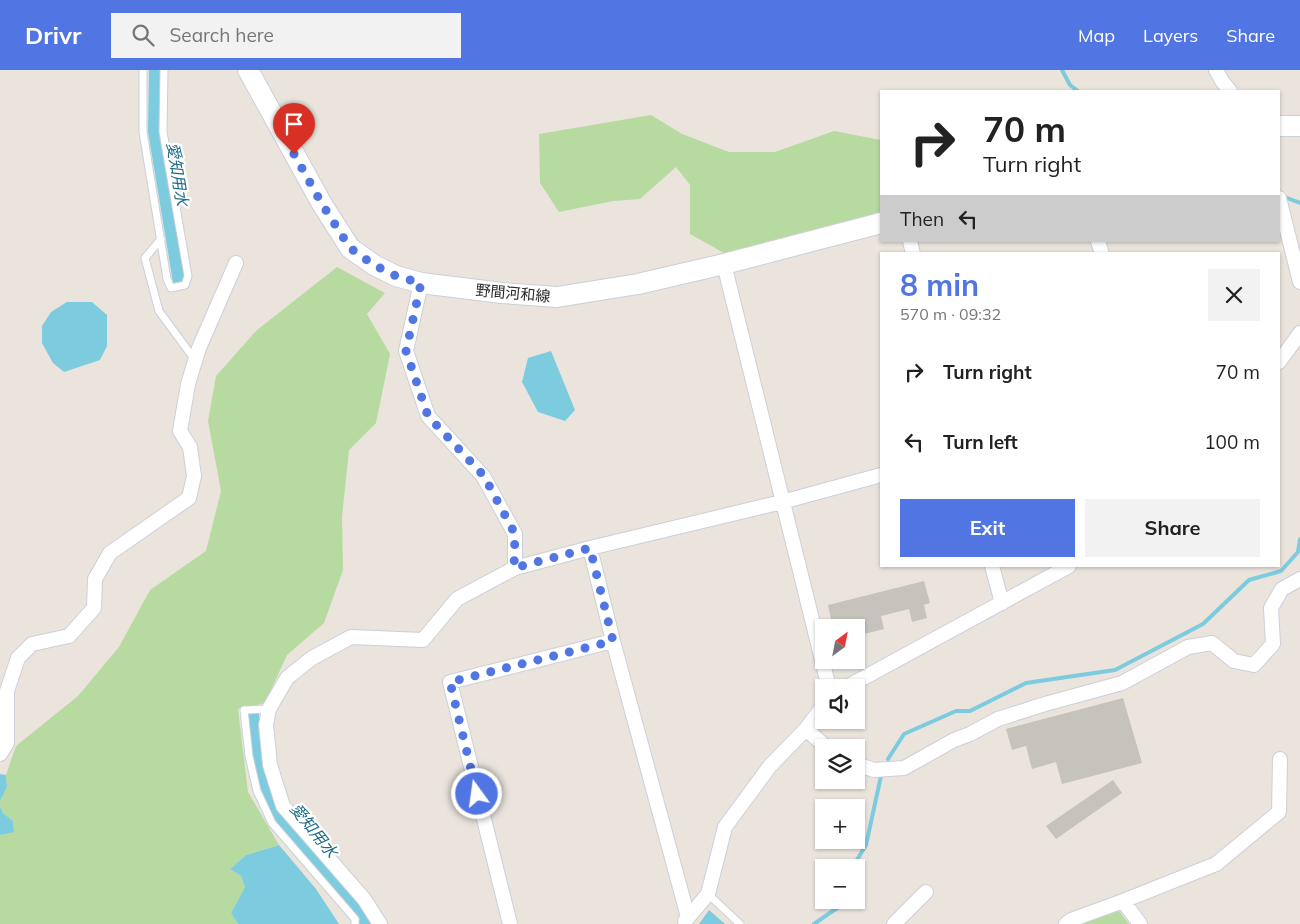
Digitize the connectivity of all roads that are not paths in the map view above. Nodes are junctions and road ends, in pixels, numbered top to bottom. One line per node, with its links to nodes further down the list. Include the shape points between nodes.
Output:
1 (143, 70): 10 (lane, via 143,132)
2 (164, 70): 10 (lane, via 163,132 188,276 185,285 171,288)
3 (248, 70): 14 (main road, 野間河和線, via 350,248 396,276)
4 (1216, 70): 5 (street)
5 (1229, 90)
6 (1280, 126): 7 (main road)
7 (1300, 126)
8 (1280, 202): 13 (street)
9 (880, 223): 12 (main road, 野間河和線)
10 (161, 239): 16 (lane, via 145,258 159,311)
11 (236, 263): 16 (street)
12 (724, 264): 14 (main road, 野間河和線, via 638,284 557,297); 19 (street)
13 (1300, 282)
14 (421, 283): 23 (street, via 406,351 428,416 484,476 515,534)
15 (1300, 333): 17 (street)
16 (195, 360): 33 (street, via 180,431 190,447 194,476 189,498 110,553 94,579 94,608 69,636 32,644 18,658 8,690 7,744)
17 (1280, 361)
18 (880, 474): 19 (street)
19 (782, 502): 20 (street); 27 (street)
20 (590, 548): 23 (street); 26 (street)
21 (992, 567): 25 (street)
22 (1067, 567): 25 (street)
23 (514, 568): 29 (street, via 457,599 423,640 351,637 312,658 287,678)
24 (1300, 579): 35 (street, via 1282,589 1271,608 1273,644 1254,665 1234,661 1212,643 1188,647 1122,683 998,719 904,768 874,770)
25 (1002, 603): 28 (street)
26 (613, 641): 39 (street); 42 (street, via 450,682)
27 (827, 679)
28 (862, 679)
29 (268, 709): 40 (lane, via 244,710 257,791 272,823 355,919); 41 (street, via 266,725 270,765 283,806 364,900)
30 (815, 717): 31 (street)
31 (806, 729): 32 (street); 37 (street, via 770,766 725,827)
32 (817, 739)
33 (0, 754)
34 (1280, 759): 38 (street, via 1279,812 1216,864)
35 (865, 767)
36 (926, 892): 44 (street)
37 (708, 894): 39 (street); 43 (lane)
38 (1122, 901): 45 (street); 46 (street)
39 (686, 921)
40 (355, 924)
41 (380, 924)
42 (510, 924)
43 (740, 924)
44 (894, 924)
45 (1066, 924)
46 (1140, 924)

